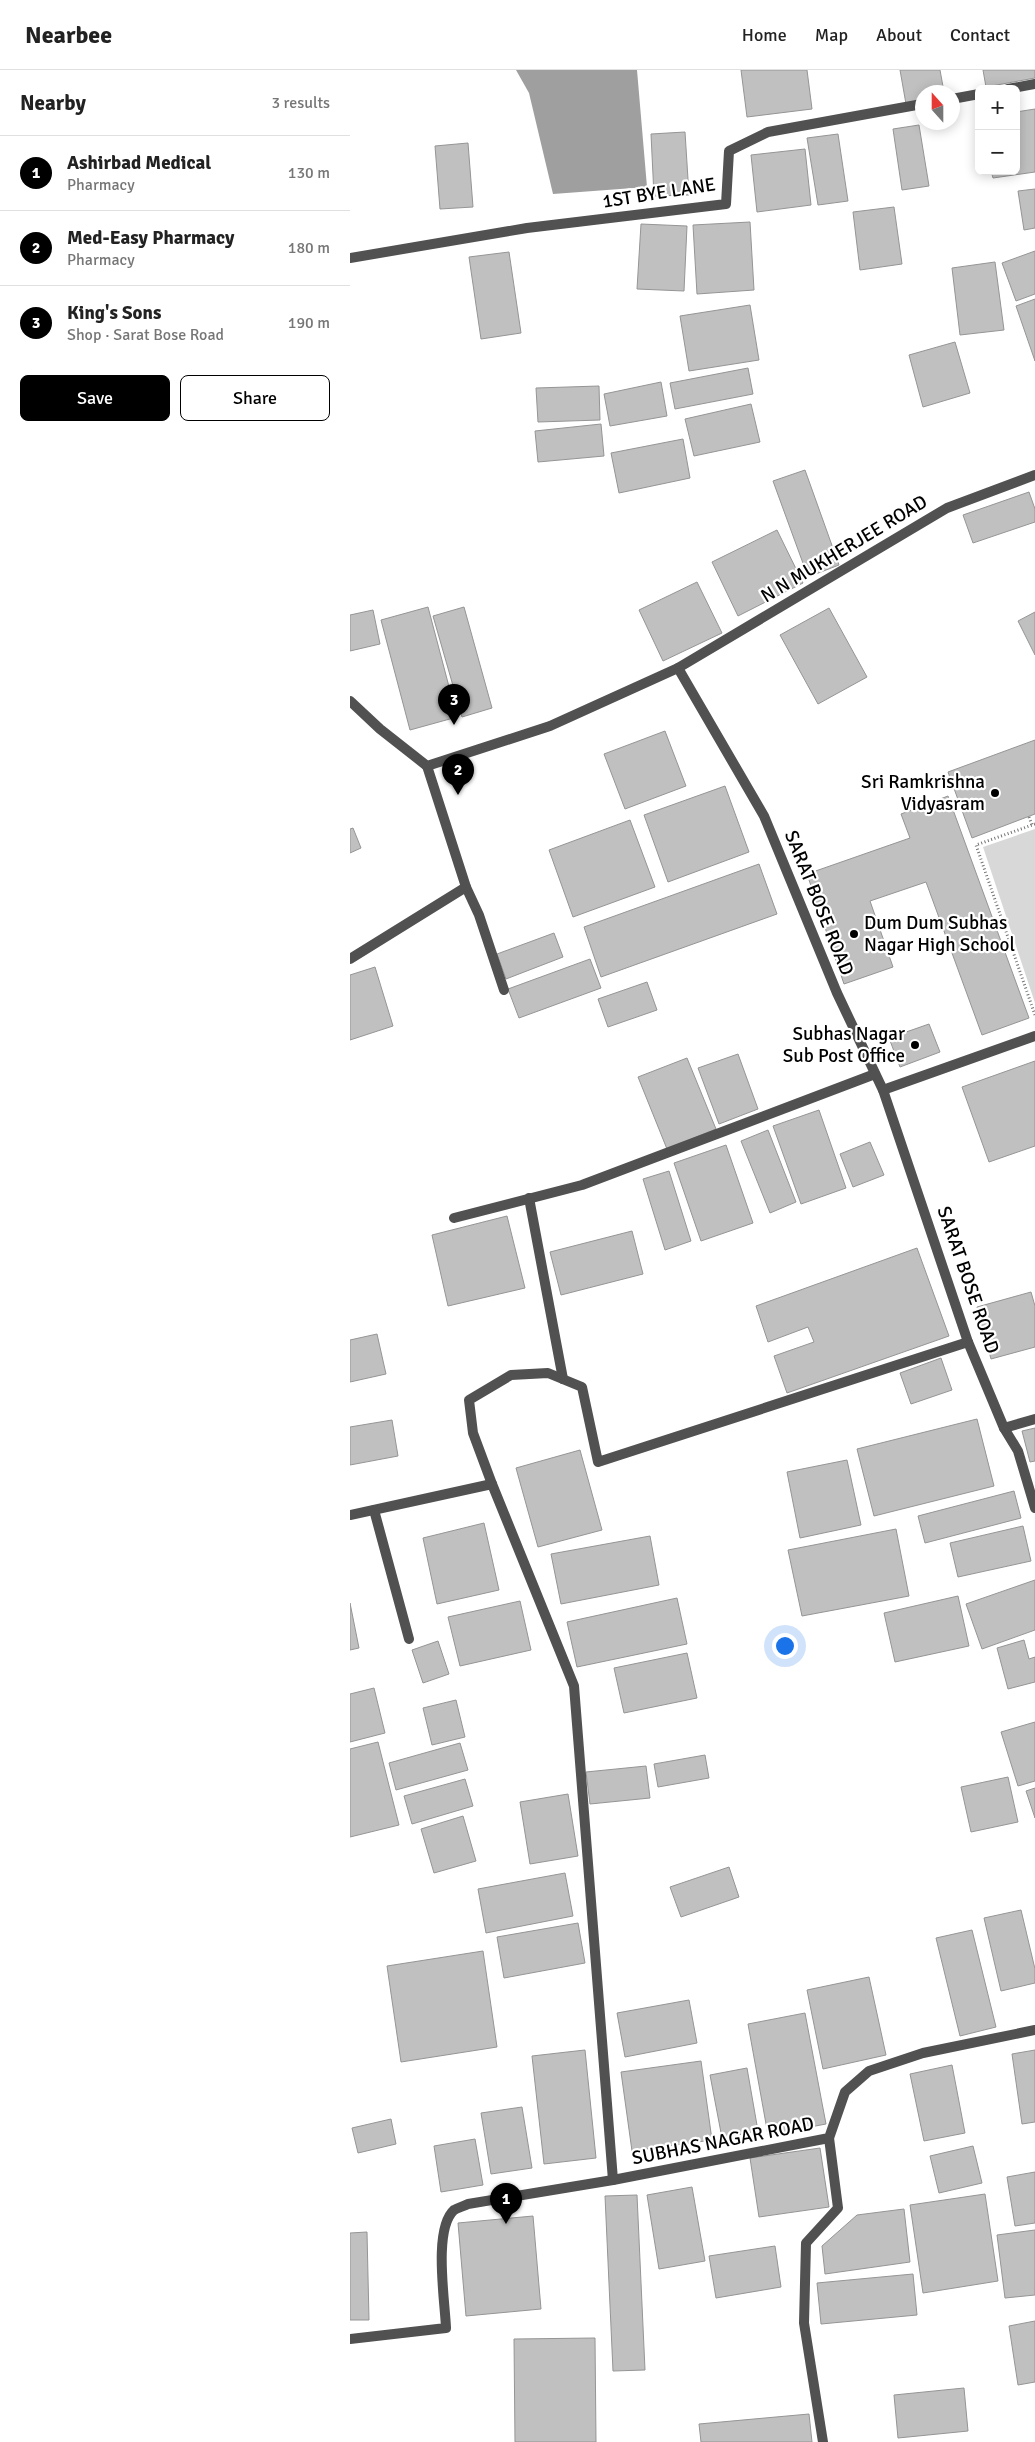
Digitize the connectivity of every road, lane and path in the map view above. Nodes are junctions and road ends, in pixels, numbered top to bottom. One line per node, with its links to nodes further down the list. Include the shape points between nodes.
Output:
1 (1035, 84): 2 (street)
2 (1020, 87)
3 (975, 95): 4 (street)
4 (960, 98)
5 (915, 105): 6 (street, 1ST BYE LANE, via 768,132 729,151 726,204 527,228)
6 (350, 258)
7 (1035, 475): 8 (street, N N MUKHERJEE ROAD, via 947,508)
8 (678, 668): 10 (street, via 550,726); 18 (street, SARAT BOSE ROAD, via 764,816 837,993)
9 (350, 701): 10 (street)
10 (427, 766): 13 (street)
11 (1028, 817): 12 (path)
12 (1033, 824): 16 (path, via 976,845)
13 (466, 887): 14 (street); 15 (street, via 479,915)
14 (350, 959)
15 (504, 990)
16 (1035, 1015)
17 (1035, 1036): 19 (street)
18 (875, 1074): 19 (street, SARAT BOSE ROAD); 20 (street, via 582,1185)
19 (883, 1090): 22 (street, SARAT BOSE ROAD)
20 (529, 1198): 21 (street); 23 (street)
21 (454, 1218)
22 (968, 1342): 23 (street, via 598,1462 582,1387); 25 (street, SARAT BOSE ROAD)
23 (563, 1379): 26 (street, via 548,1373 511,1375 469,1400 474,1433)
24 (1035, 1419): 25 (street)
25 (1004, 1428): 27 (street, SARAT BOSE ROAD, via 1018,1451)
26 (492, 1484): 28 (street); 33 (street, via 574,1686)
27 (1035, 1508)
28 (374, 1510): 29 (street); 30 (street)
29 (350, 1514)
30 (409, 1639)
31 (1035, 2030): 32 (street, SUBHAS NAGAR ROAD, via 923,2052 869,2071 845,2092)
32 (829, 2138): 33 (street, SUBHAS NAGAR ROAD); 35 (street, via 838,2208 806,2243 804,2323)
33 (613, 2180): 34 (street, SUBHAS NAGAR ROAD, via 492,2198 454,2210 442,2240 446,2328)
34 (350, 2339)
35 (823, 2442)

